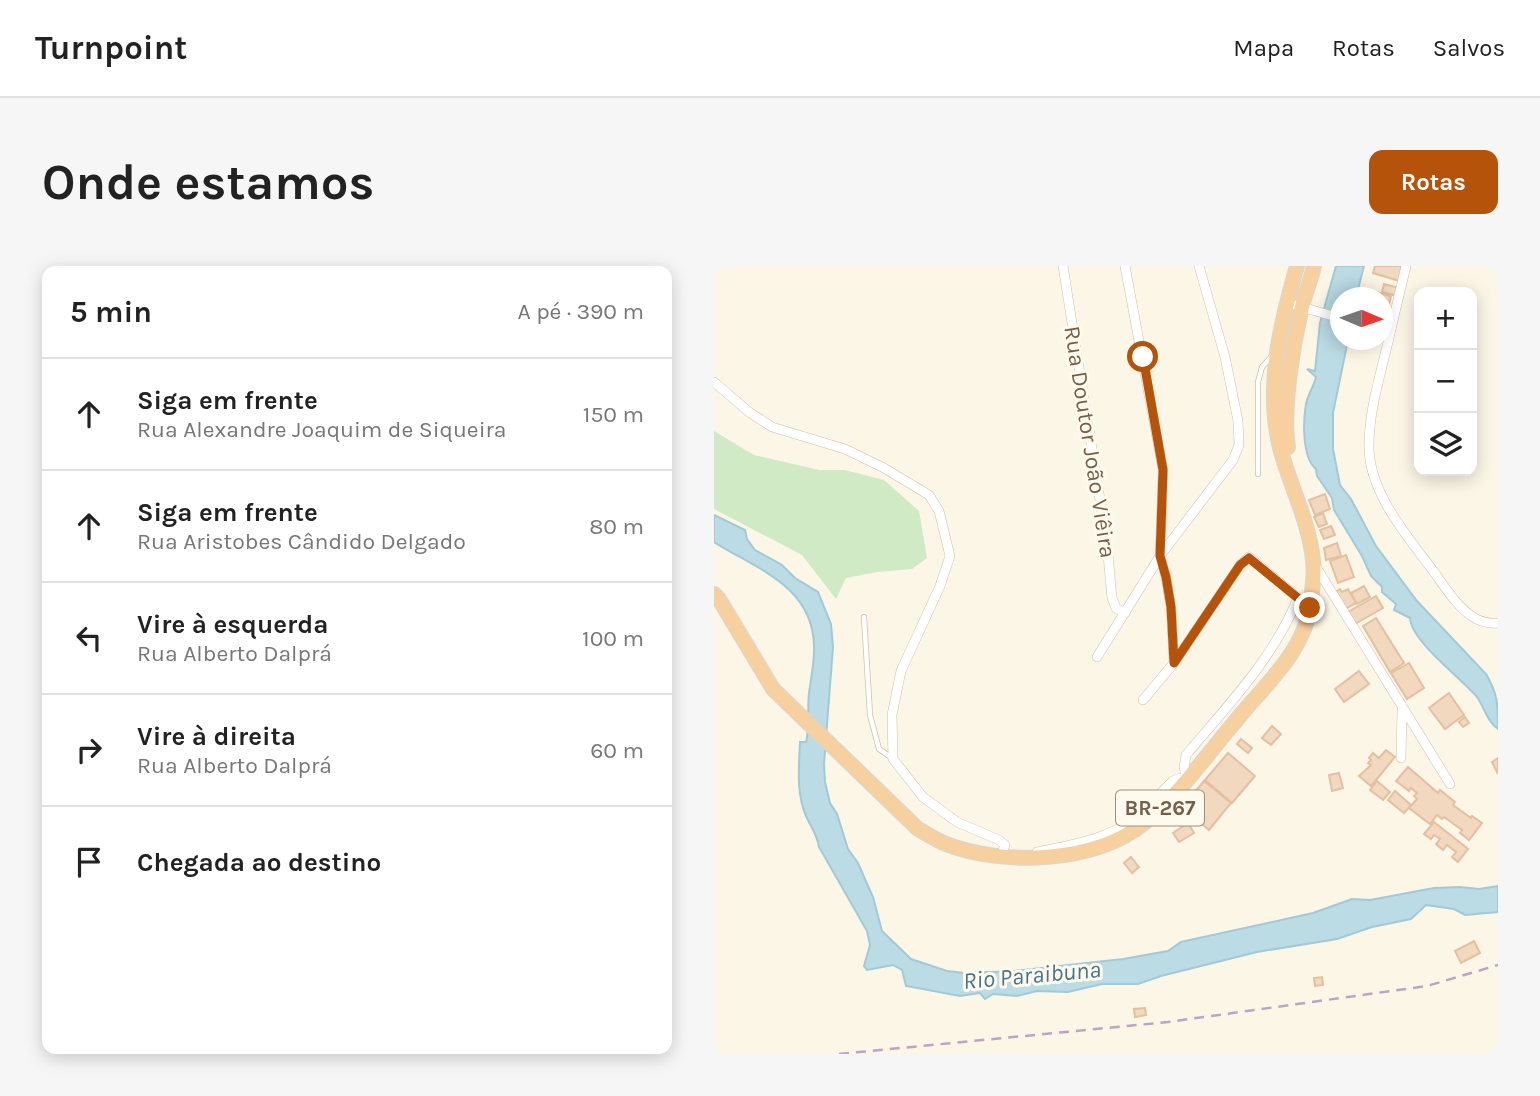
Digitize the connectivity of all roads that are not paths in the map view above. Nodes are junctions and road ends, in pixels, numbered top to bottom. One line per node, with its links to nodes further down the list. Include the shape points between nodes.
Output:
1 (1063, 266): 19 (street, Rua Doutor João Viêira, via 1112,598)
2 (1125, 266): 15 (street, via 1163,470)
3 (1199, 266): 15 (street, via 1225,357 1239,445 1233,460)
4 (1406, 266): 8 (street)
5 (1293, 269): 6 (street); 7 (highway, BR-267)
6 (1312, 273): 7 (highway, BR-267)
7 (1295, 306): 9 (street); 10 (highway, BR-267); 14 (highway, BR-267, via 1287,443)
8 (1393, 308)
9 (1330, 315)
10 (1278, 350): 13 (lane, via 1262,367 1258,382); 14 (highway, BR-267, via 1275,416 1280,448)
11 (1383, 350): 21 (street, via 1368,447 1377,484 1394,517 1449,592 1471,616 1487,624)
12 (714, 382): 27 (street, via 772,427 845,449 884,468 929,495 939,511 950,556 901,671 892,715)
13 (1258, 474)
14 (1297, 497): 16 (highway, BR-267)
15 (1160, 556): 19 (street); 23 (street, via 1171,607)
16 (1314, 562): 18 (highway, BR-267); 25 (street)
17 (714, 594): 29 (highway, BR-267, via 760,670 789,705 918,829 945,844)
18 (1304, 603): 23 (street, via 1249,558); 29 (highway, BR-267, via 1297,645 1187,779 1124,837 1060,856)
19 (1125, 613): 22 (street)
20 (864, 617): 27 (lane, via 870,715 879,749)
21 (1498, 623)
22 (1097, 657)
23 (1174, 663): 24 (street)
24 (1143, 700)
25 (1402, 708): 26 (street); 28 (street)
26 (1401, 758)
27 (893, 759): 29 (street, via 923,797 957,822 999,839)
28 (1450, 784)
29 (1006, 857)

